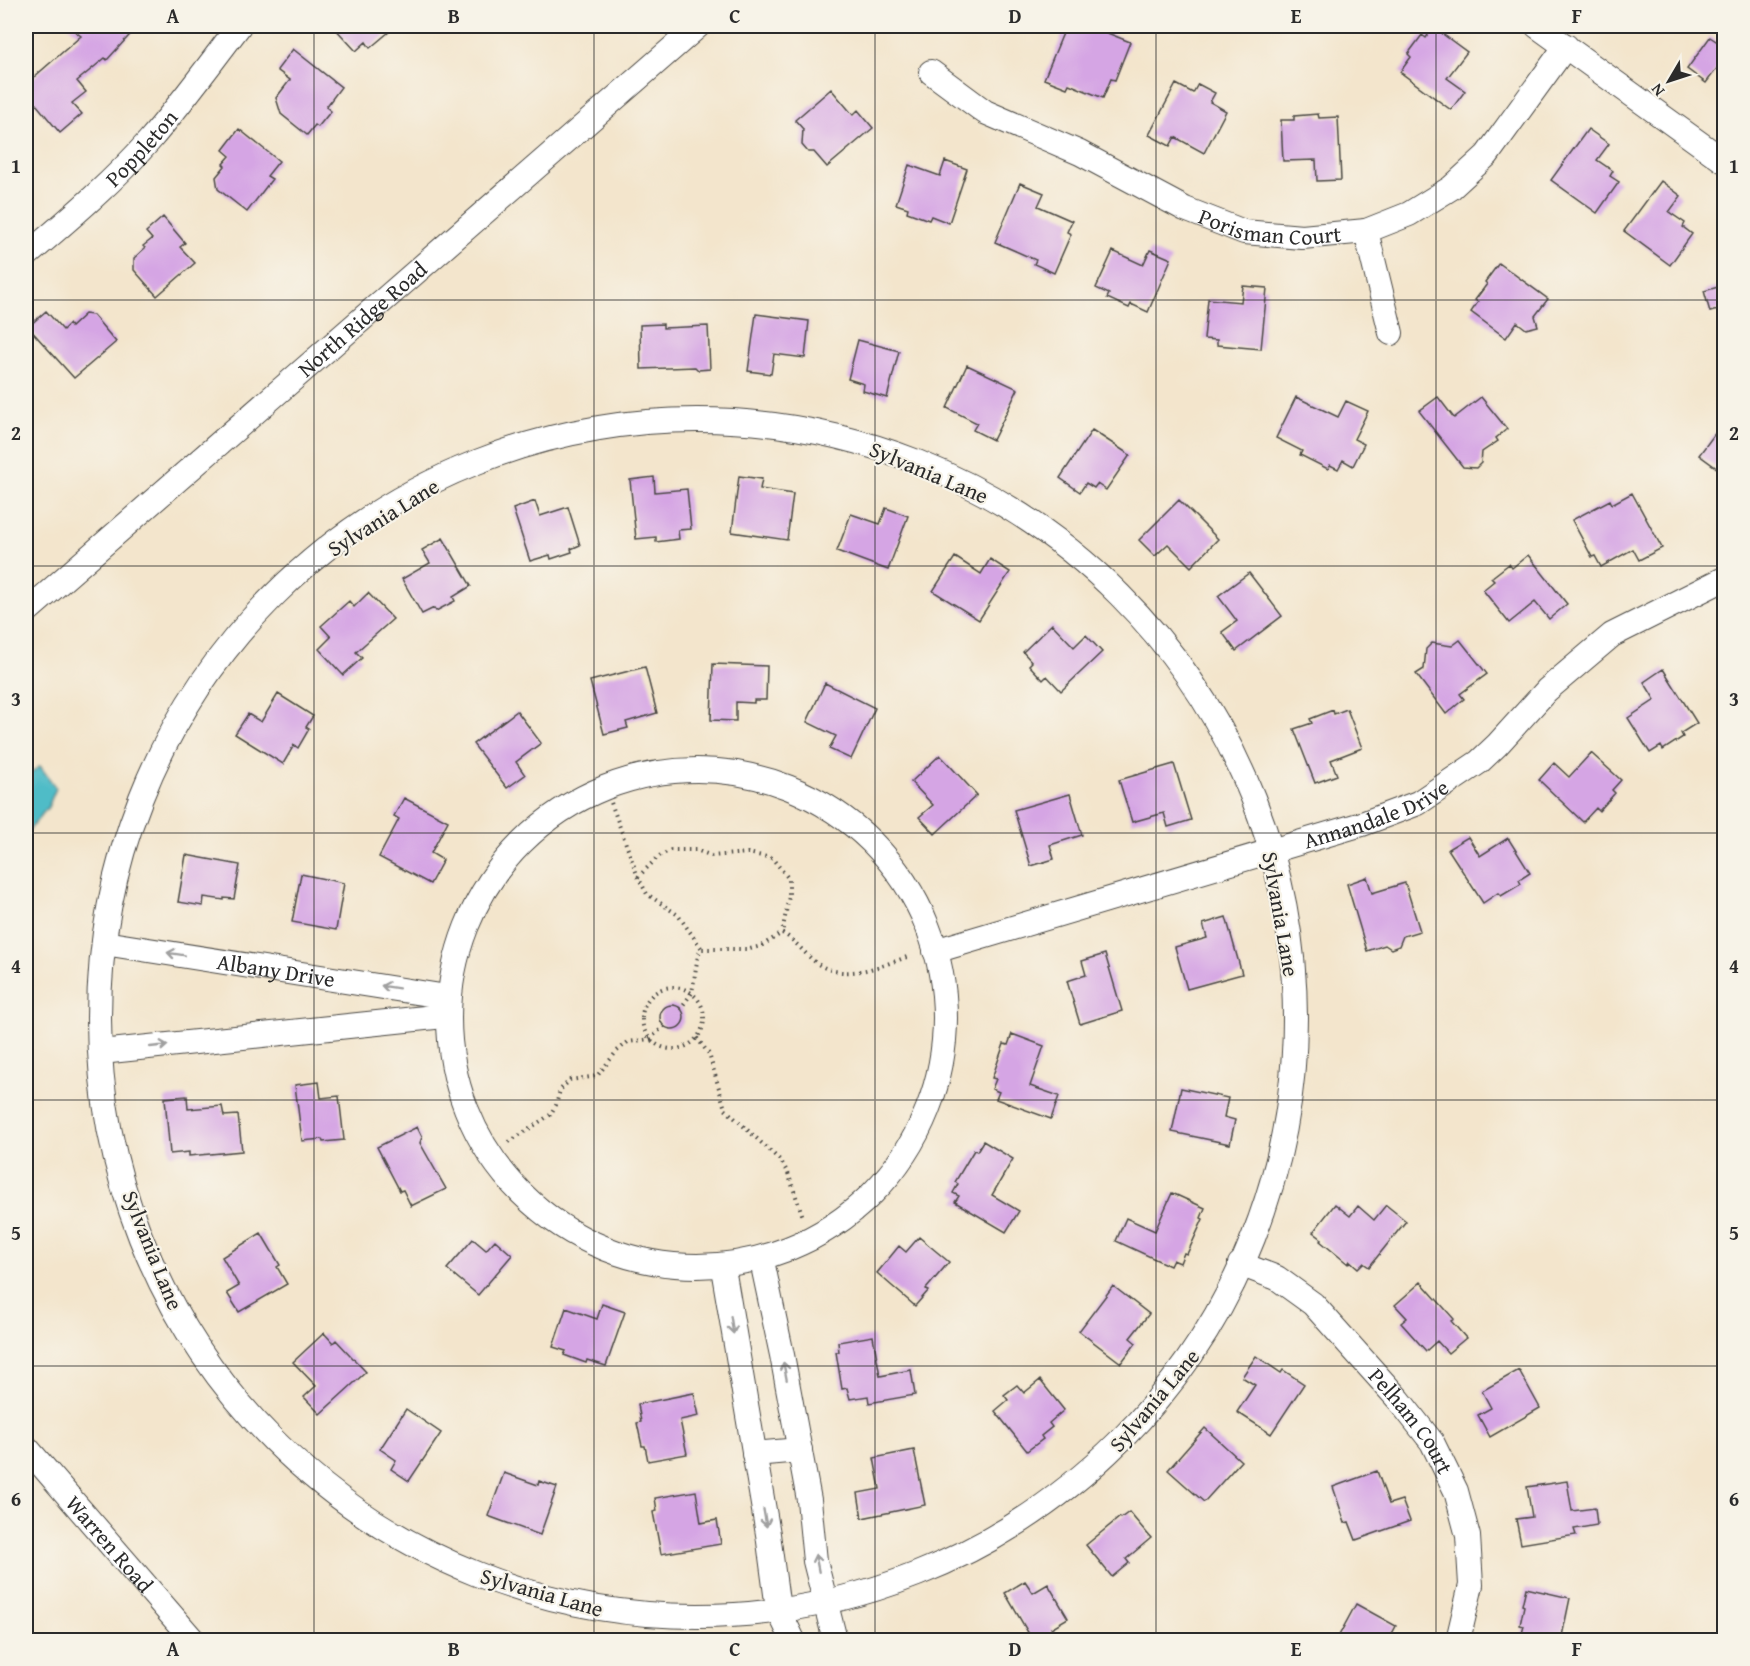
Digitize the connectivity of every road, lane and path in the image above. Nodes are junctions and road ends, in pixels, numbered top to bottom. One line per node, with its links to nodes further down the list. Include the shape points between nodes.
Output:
1 (239, 26): 8 (street, Poppleton, via 141,150)
2 (698, 26): 11 (street, North Ridge Road)
3 (1538, 26): 4 (street)
4 (1566, 46): 6 (street); 7 (street, Porisman Court, via 1487,155 1443,193 1409,214)
5 (931, 72): 7 (street, Porisman Court, via 985,112 1080,153 1185,209 1244,232 1302,237)
6 (1725, 161)
7 (1366, 231): 9 (street)
8 (26, 256)
9 (1391, 333)
10 (1725, 579): 13 (street, Annandale Drive, via 1612,635 1547,690 1479,762 1418,803)
11 (26, 612)
12 (605, 786): 14 (path); 18 (street, via 676,769 733,771 788,786 838,814 880,852 913,898); 21 (street, via 568,803 523,838 487,882 462,933)
13 (1272, 850): 16 (street, Sylvania Lane, via 1238,762 1194,685 1146,622 1070,549 980,490 891,450 790,425 697,417 629,421 556,434 420,489 334,546 237,633 177,719 137,804); 18 (street, Annandale Drive); 30 (street, Sylvania Lane, via 1292,960 1294,1046 1281,1144 1252,1240)
14 (638, 877): 15 (path, via 671,850 696,850 712,856 748,853 772,858 789,879); 17 (path, via 647,894 678,915)
15 (782, 933): 17 (path, via 761,946); 19 (path, via 817,963 838,972 849,973)
16 (104, 943): 21 (street, Albany Drive, one-way to 16); 26 (street, Sylvania Lane)
17 (702, 949): 20 (path)
18 (935, 951): 29 (street, via 946,1004 945,1040 940,1076 917,1138 883,1184 848,1217 813,1240)
19 (910, 956)
20 (692, 993): 22 (path); 24 (path, via 703,1009 704,1020); 25 (path, via 673,986 647,1000 642,1020)
21 (446, 1006): 26 (street, one-way to 21); 31 (street, via 451,1056 463,1101 483,1143 511,1181 545,1213 585,1238 676,1268)
22 (681, 1009)
23 (664, 1026): 25 (path)
24 (697, 1038): 25 (path, via 679,1048 659,1045); 28 (path, via 709,1054 725,1109 781,1161)
25 (650, 1039): 27 (path, via 628,1042 597,1076 570,1080 560,1090 550,1115)
26 (101, 1052): 36 (street, Sylvania Lane, via 113,1138 137,1221 167,1295 200,1350 233,1394 286,1452 331,1491 394,1535 445,1562 559,1602 621,1614 678,1619 761,1616)
27 (510, 1142)
28 (803, 1217)
29 (762, 1261): 31 (street); 33 (street, one-way to 29)
30 (1240, 1264): 35 (street, Sylvania Lane, via 1228,1298 1176,1380 1131,1432 1077,1482 1019,1524 936,1567 854,1597); 40 (street, Pelham Court, via 1277,1278 1313,1304 1432,1442 1456,1491 1468,1536 1471,1585)
31 (723, 1268): 34 (street, one-way to 34)
32 (26, 1447): 37 (street, Warren Road)
33 (800, 1450): 34 (street); 35 (street, one-way to 33, via 815,1561)
34 (754, 1454): 36 (street, one-way to 36)
35 (825, 1599): 36 (street, Sylvania Lane); 39 (street)
36 (778, 1608): 38 (street)
37 (194, 1641)
38 (793, 1641)
39 (835, 1641)
40 (1458, 1641)

